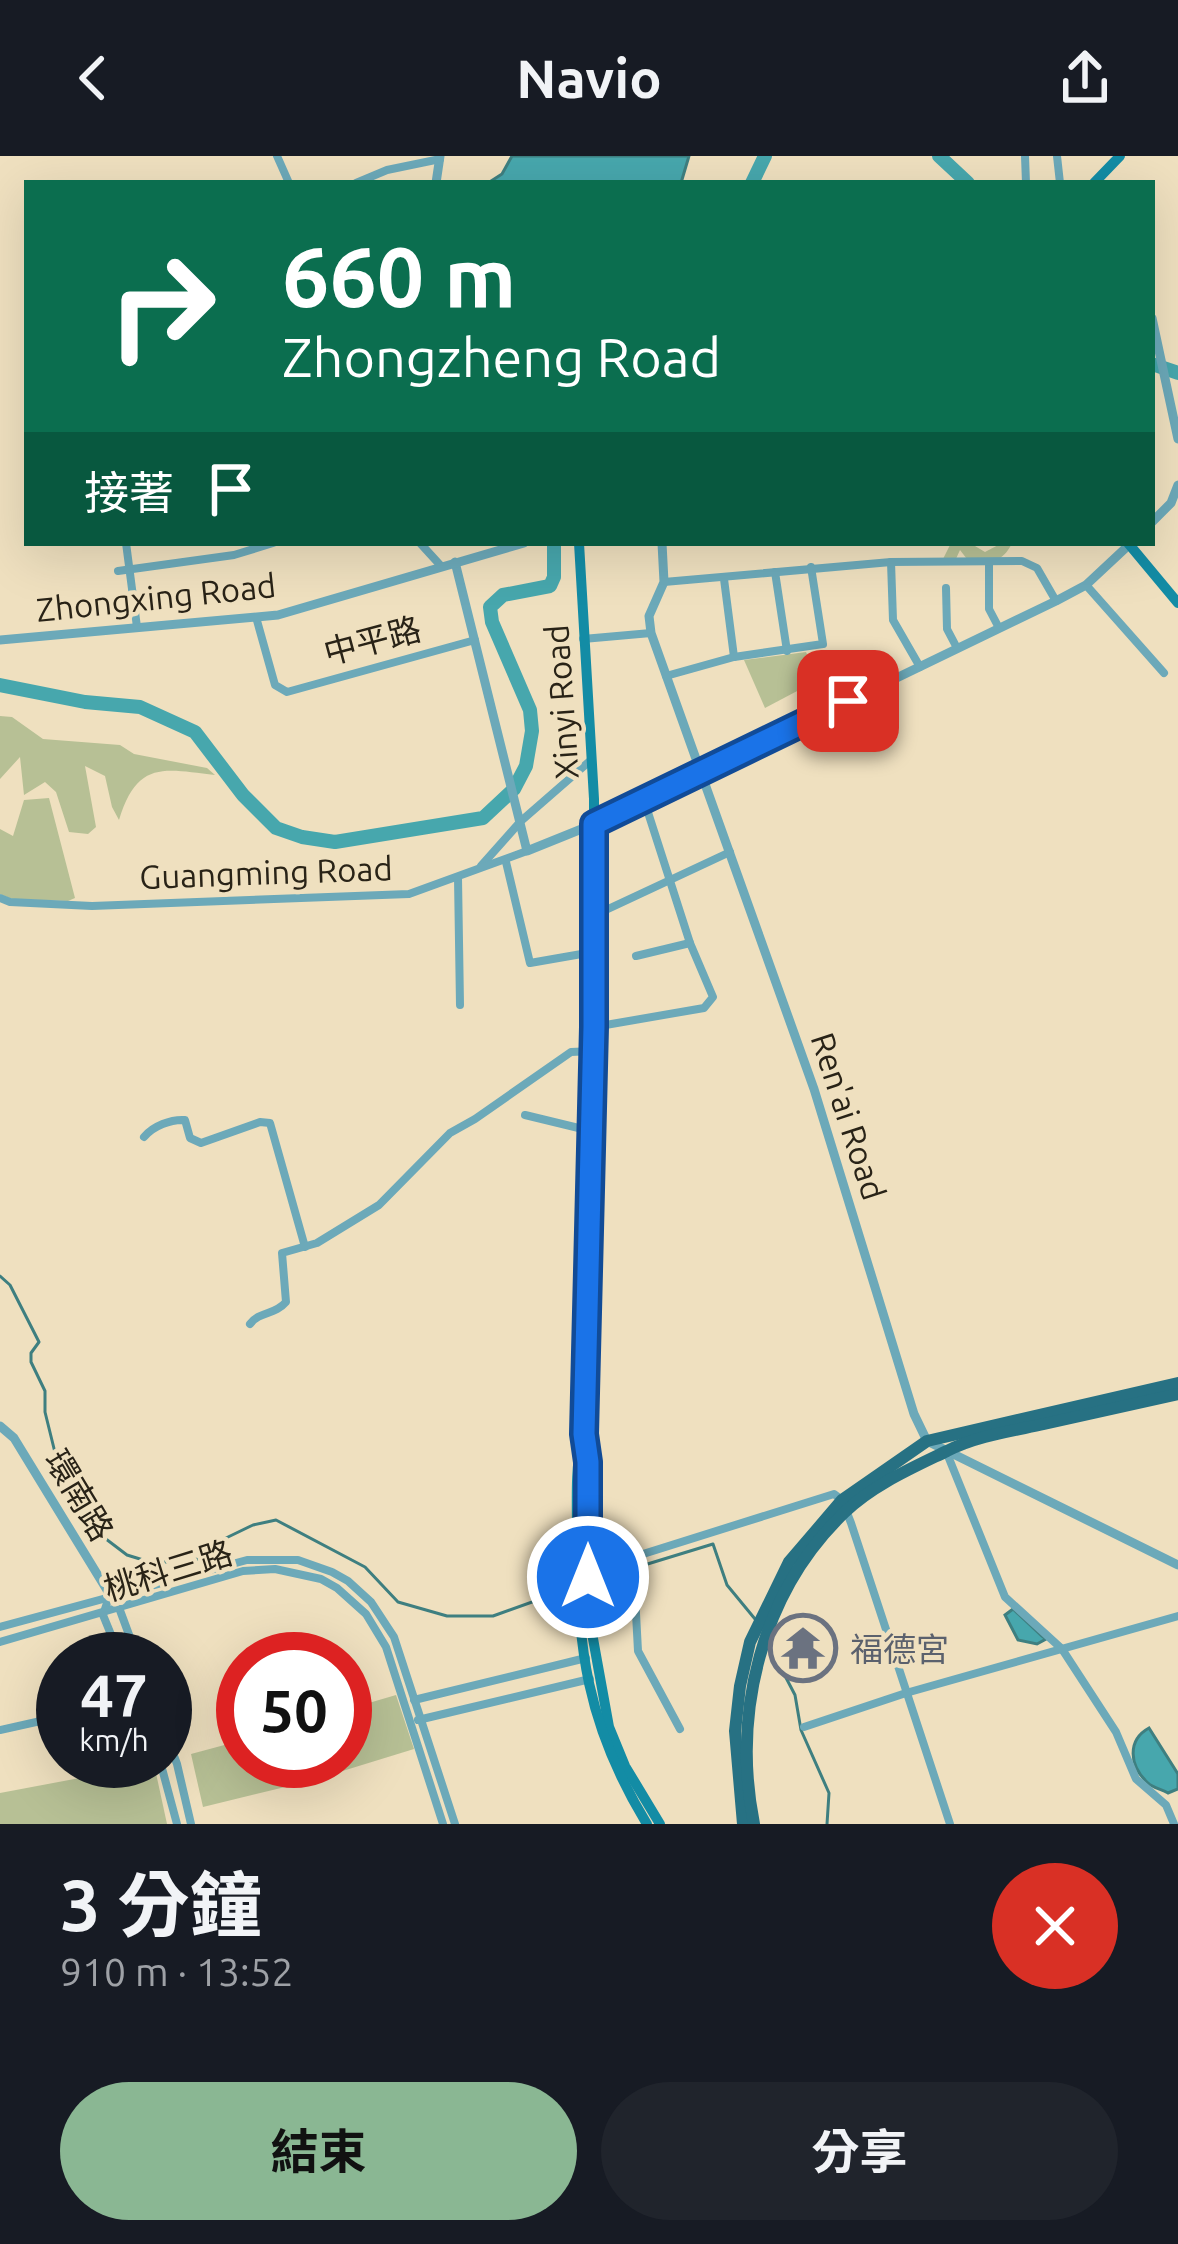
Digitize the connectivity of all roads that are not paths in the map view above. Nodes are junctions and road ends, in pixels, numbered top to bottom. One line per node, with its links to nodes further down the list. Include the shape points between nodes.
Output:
1 (1120, 156): 4 (main road)
2 (440, 158): 3 (street)
3 (363, 180)
4 (1097, 180)
5 (1155, 330): 6 (street)
6 (1178, 439)
7 (1178, 485): 8 (street)
8 (1155, 519)
9 (126, 546): 22 (street)
10 (263, 546): 22 (street)
11 (423, 546): 20 (street)
12 (579, 546): 35 (main road, Xinyi Road)
13 (662, 546): 26 (street)
14 (1128, 546): 27 (street, Guangming Road)
15 (1132, 546): 30 (main road)
16 (480, 549): 17 (street, Zhongxing Road)
17 (455, 562): 20 (street, Zhongxing Road); 37 (street)
18 (891, 562): 19 (street); 21 (street); 41 (street, via 893,620)
19 (989, 562): 29 (street, via 1031,562); 33 (street, via 989,609)
20 (441, 566): 31 (street, Zhongxing Road)
21 (812, 567): 24 (street); 39 (street, via 824,644)
22 (129, 569): 23 (street); 32 (street)
23 (118, 571)
24 (775, 572): 25 (street); 39 (street)
25 (724, 579): 26 (street); 40 (street)
26 (664, 582): 34 (street)
27 (1087, 585): 29 (street, Guangming Road); 42 (street)
28 (946, 588): 38 (street, via 946,629)
29 (1056, 601): 33 (street, Guangming Road)
30 (1178, 603)
31 (256, 617): 32 (street, Zhongxing Road); 37 (street, 中平路, via 275,685 287,692)
32 (137, 627): 36 (street, Zhongxing Road)
33 (999, 628): 38 (street, Guangming Road)
34 (651, 633): 35 (street); 43 (street, Ren'ai Road)
35 (583, 639): 44 (main road, Xinyi Road)
36 (0, 640)
37 (476, 640): 47 (street)
38 (957, 648): 41 (street, Guangming Road)
39 (787, 651): 40 (street)
40 (734, 657): 43 (street)
41 (920, 667): 45 (street, Guangming Road)
42 (1164, 673)
43 (664, 676): 45 (street, Ren'ai Road)
44 (592, 760): 47 (street); 48 (main road, Xinyi Road)
45 (702, 772): 46 (street, Guangming Road); 50 (street, Ren'ai Road)
46 (644, 800): 48 (street, Guangming Road); 54 (street)
47 (519, 816): 49 (street); 52 (street)
48 (594, 824): 49 (street, Guangming Road); 56 (main road, Xinyi Road)
49 (527, 851): 52 (street, Guangming Road)
50 (730, 852): 54 (street); 71 (street, Ren'ai Road)
51 (506, 862): 58 (street, via 530,963)
52 (478, 869): 53 (street, Guangming Road)
53 (458, 878): 55 (street, Guangming Road, via 409,894 92,906); 60 (street)
54 (669, 878): 56 (street); 57 (street)
55 (0, 898)
56 (593, 916): 58 (main road, Xinyi Road)
57 (690, 943): 59 (street); 61 (street, via 713,997 704,1008)
58 (593, 952): 61 (main road, Xinyi Road)
59 (636, 956)
60 (460, 1005)
61 (594, 1027): 62 (main road, Xinyi Road)
62 (593, 1051): 64 (main road, Xinyi Road); 66 (street, via 571,1052 450,1132 380,1205)
63 (525, 1115): 64 (street)
64 (591, 1131): 76 (main road, Xinyi Road)
65 (144, 1137): 66 (street, via 179,1119 201,1143 270,1123)
66 (305, 1247): 67 (street, via 281,1256 286,1302)
67 (250, 1324)
68 (1178, 1383): 71 (main road)
69 (1178, 1394): 72 (main road)
70 (0, 1426): 77 (street, 環南路)
71 (927, 1441): 72 (street); 73 (main road)
72 (946, 1451): 73 (main road); 75 (street); 85 (street, via 1005,1597)
73 (844, 1505): 74 (street, via 834,1494); 88 (street); 104 (main road, via 789,1562 750,1642 735,1731); 105 (main road, via 790,1585 757,1661 747,1710)
74 (634, 1557): 76 (street); 94 (street, via 638,1651)
75 (1178, 1565)
76 (584, 1575): 86 (main road, Xinyi Road)
77 (110, 1595): 78 (street, 環南路); 79 (street); 81 (street, 桃科三路); 89 (street, 桃科三路, via 262,1557 315,1565 348,1580 382,1615)
78 (120, 1607): 79 (street, 桃科三路); 83 (street, 環南路); 90 (street, 桃科三路, via 260,1569 321,1580 378,1630)
79 (104, 1615): 82 (street); 84 (street, 桃科三路)
80 (1178, 1616): 85 (street)
81 (0, 1628)
82 (111, 1632)
83 (129, 1632)
84 (0, 1642)
85 (1062, 1649): 88 (street); 107 (street, via 1136,1779 1166,1805)
86 (589, 1658): 87 (main road); 89 (street)
87 (592, 1678): 91 (street); 102 (main road, via 608,1752); 103 (main road, via 625,1766)
88 (906, 1693): 93 (street); 106 (street)
89 (416, 1700): 90 (street); 91 (street, 桃科三路)
90 (403, 1702): 91 (street, 桃科三路)
91 (416, 1720): 100 (street); 101 (street)
92 (36, 1722): 95 (street)
93 (804, 1727)
94 (680, 1729)
95 (0, 1730)
96 (167, 1788): 98 (street)
97 (181, 1788): 99 (street)
98 (177, 1824)
99 (191, 1824)
100 (443, 1824)
101 (455, 1824)
102 (647, 1824)
103 (660, 1824)
104 (743, 1824)
105 (754, 1824)
106 (950, 1824)
107 (1174, 1824)

